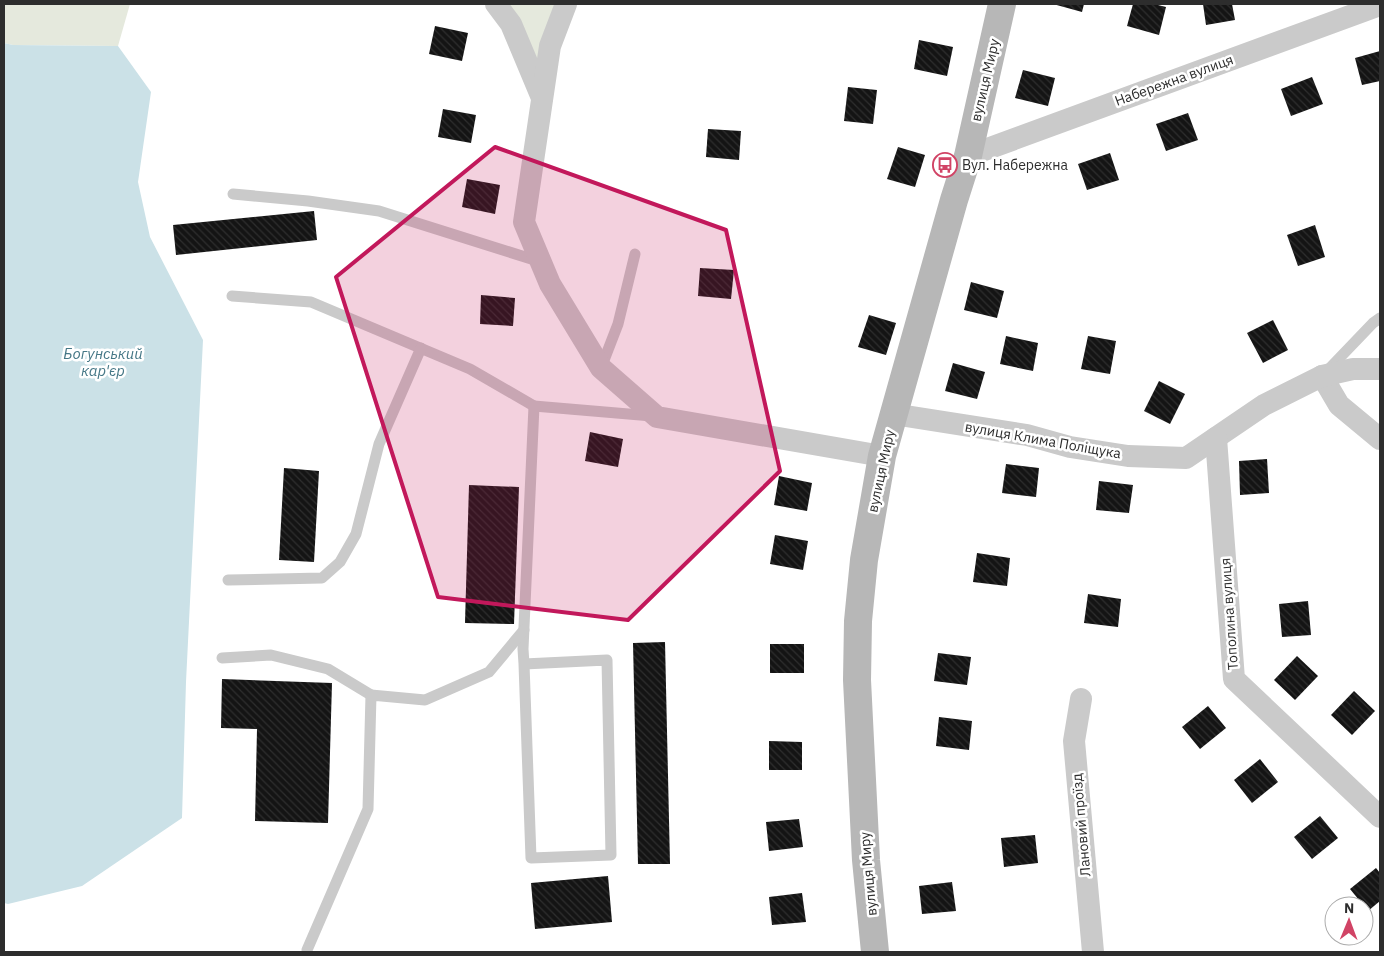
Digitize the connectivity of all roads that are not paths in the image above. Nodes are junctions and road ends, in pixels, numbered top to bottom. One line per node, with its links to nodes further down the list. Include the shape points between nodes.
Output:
1 (496, 4): 5 (street, via 511,24)
2 (566, 4): 5 (street, via 550,46)
3 (1002, 4): 6 (street, вулиця Миру)
4 (1380, 4): 6 (street, Набережна вулиця)
5 (542, 99): 9 (street, via 524,222)
6 (968, 156): 17 (street, вулиця Миру)
7 (232, 194): 9 (lane, via 379,211)
8 (634, 254): 13 (lane, via 618,324)
9 (541, 262): 13 (street, via 550,284)
10 (232, 296): 12 (lane, via 311,302)
11 (1380, 318): 15 (lane)
12 (420, 348): 16 (lane, via 470,369); 22 (lane, via 379,444 356,534 340,562 322,578)
13 (601, 368): 18 (street)
14 (1380, 369): 15 (street, вулиця Клима Поліщука, via 1353,369)
15 (1322, 376): 19 (street, вулиця Клима Поліщука, via 1264,405); 20 (street, via 1339,405)
16 (534, 406): 18 (lane); 23 (lane)
17 (893, 414): 19 (street, вулиця Клима Поліщука, via 1027,435 1070,447 1128,456 1186,458); 21 (street, вулиця Миру)
18 (657, 417): 21 (street)
19 (1216, 438): 28 (street, Тополина вулиця, via 1234,679)
20 (1380, 439)
21 (882, 456): 30 (street, вулиця Миру, via 864,560 857,680 866,860)
22 (228, 580)
23 (524, 630): 25 (lane); 26 (lane, via 489,672 425,700)
24 (222, 658): 26 (lane, via 271,655 328,669)
25 (524, 664): 25 (lane, via 531,858 611,855 606,660)
26 (371, 695): 29 (lane, via 368,809)
27 (1082, 699): 31 (street, Лановий проїзд, via 1074,741)
28 (1380, 817)
29 (307, 950)
30 (877, 952)
31 (1093, 952)

